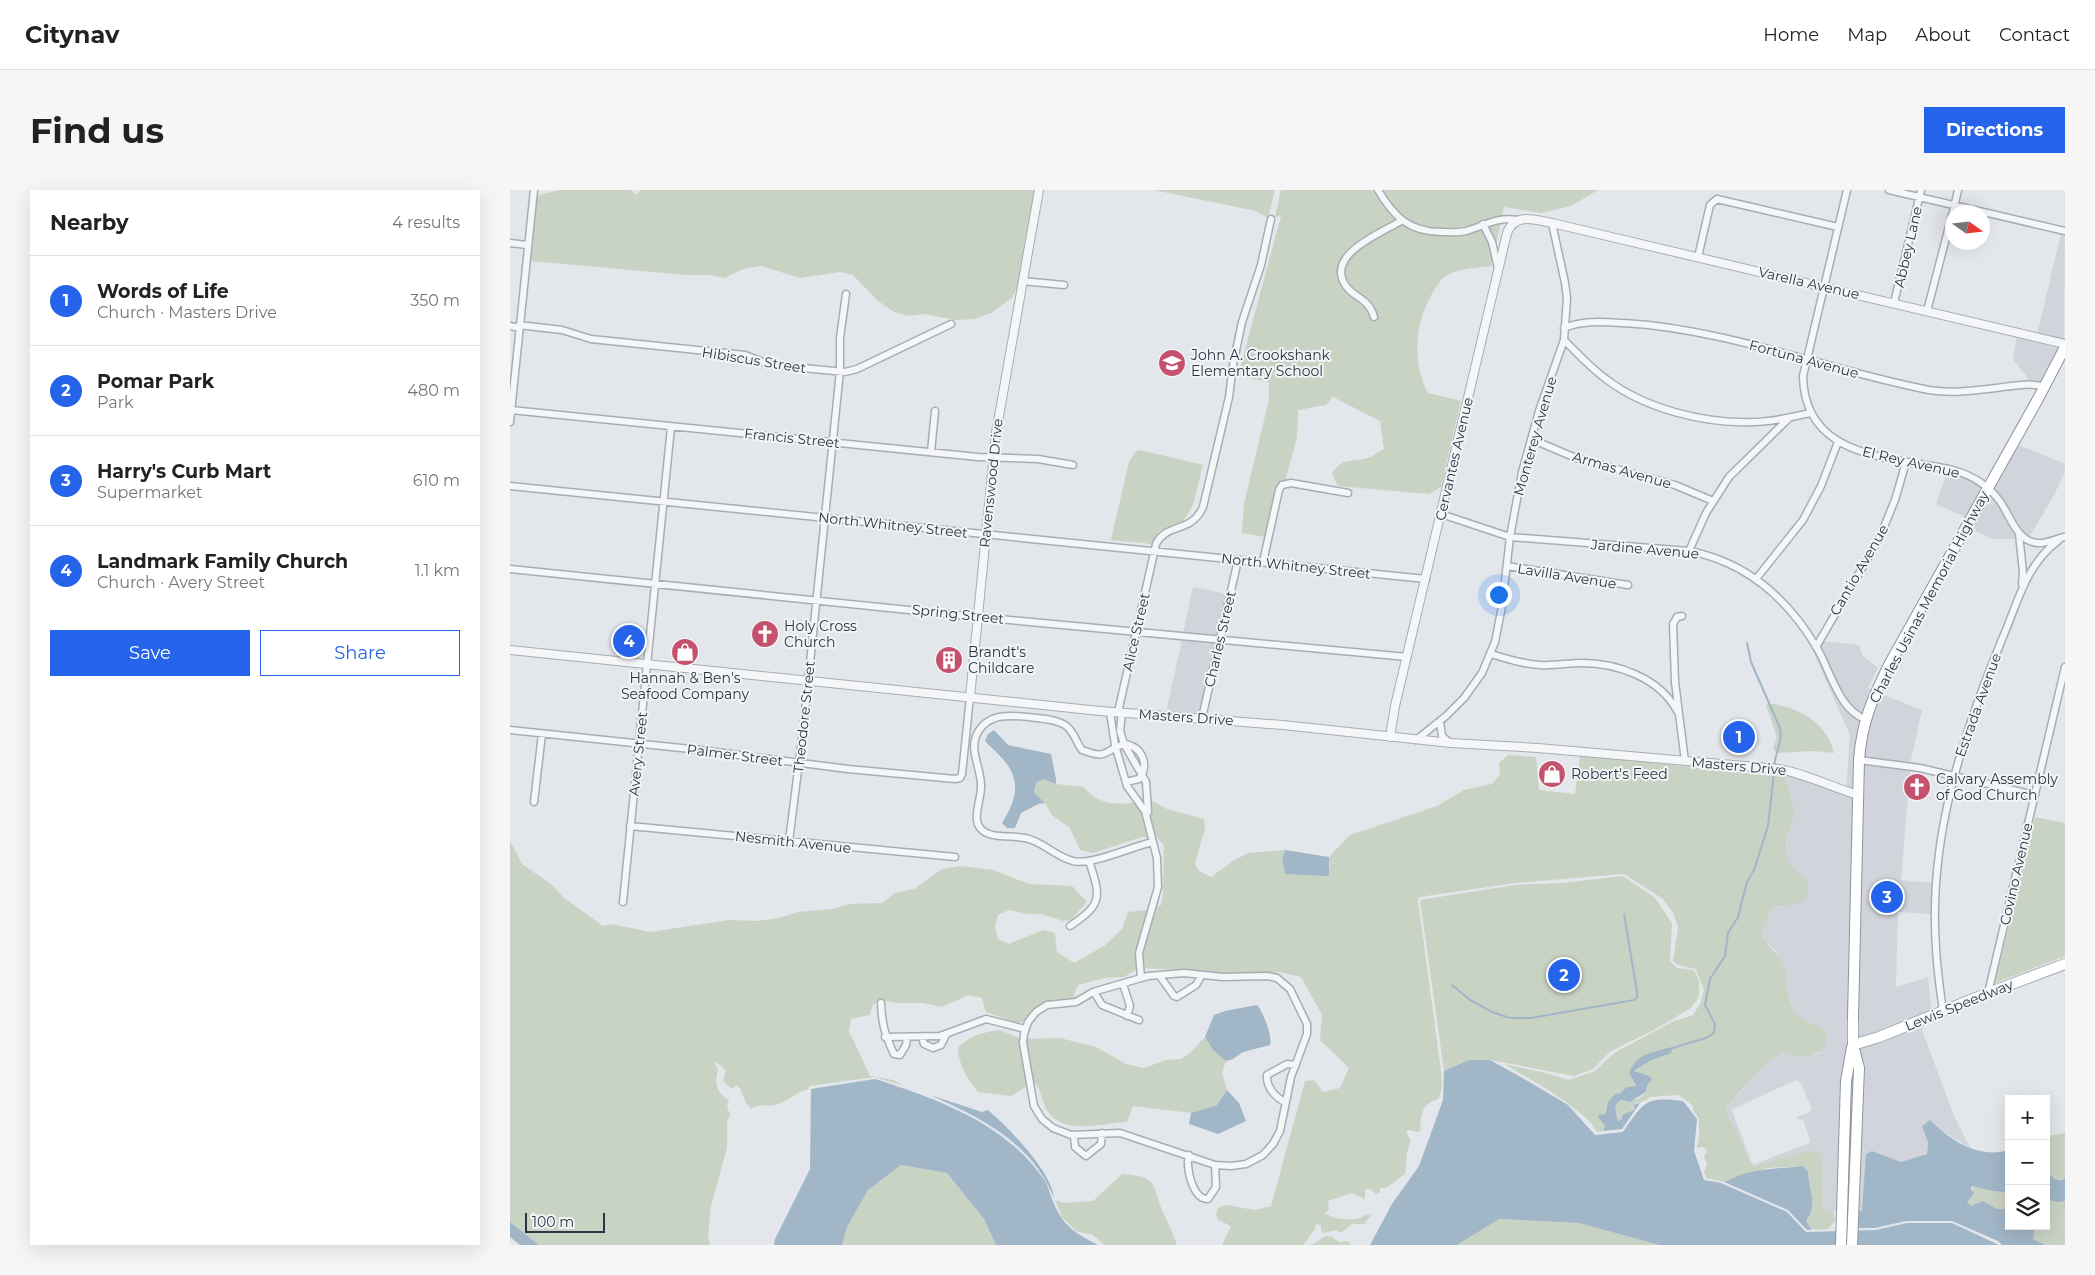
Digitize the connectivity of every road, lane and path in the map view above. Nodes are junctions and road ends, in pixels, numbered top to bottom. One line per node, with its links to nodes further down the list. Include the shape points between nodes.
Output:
1 (534, 190): 20 (street)
2 (1039, 190): 23 (street, Ravenswood Drive)
3 (1378, 190): 13 (street, via 1388,208)
4 (1847, 190): 16 (street, El Rey Avenue)
5 (1889, 190): 7 (street)
6 (1958, 190): 8 (street)
7 (1920, 193): 9 (street); 27 (street, Abbey Lane)
8 (1955, 205)
9 (1945, 206)
10 (1990, 217): 17 (street)
11 (1271, 219): 63 (street, via 1261,265 1242,322 1229,397 1203,507 1189,524 1162,536)
12 (1518, 220): 14 (street, via 1527,218); 15 (street, via 1503,218); 22 (street, Cervantes Avenue, via 1508,230)
13 (1402, 221): 15 (street, via 1421,230 1436,232 1463,231); 29 (street, via 1351,251 1342,262 1340,272 1346,287 1362,298)
14 (1552, 223): 21 (street, Varella Avenue); 33 (street, Monterey Avenue, via 1567,298)
15 (1483, 224): 22 (street, via 1492,242)
16 (1838, 227): 21 (street, via 1717,200 1710,205); 25 (street, El Rey Avenue)
17 (2065, 231)
18 (510, 243): 20 (street)
19 (1945, 244): 28 (street)
20 (528, 245): 32 (street)
21 (1698, 257): 25 (street, Varella Avenue)
22 (1499, 270): 57 (street, Cervantes Avenue)
23 (1022, 281): 24 (street); 49 (street, Ravenswood Drive)
24 (1064, 285)
25 (1823, 286): 27 (street, Varella Avenue); 36 (street, El Rey Avenue)
26 (846, 294): 37 (street, Theodore Street, via 840,338)
27 (1894, 303): 28 (street, Varella Avenue)
28 (1927, 311): 35 (street, Varella Avenue)
29 (1374, 317)
30 (951, 324): 37 (street, Hibiscus Street, via 857,369)
31 (510, 326): 32 (street, Hibiscus Street)
32 (519, 326): 37 (street, Hibiscus Street, via 562,330 591,339 745,355 778,365); 39 (street)
33 (1564, 328): 34 (street, Monterey Avenue); 36 (street, Fortuna Avenue, via 1591,321 1661,326)
34 (1564, 340): 42 (street, via 1606,379 1634,396 1665,408 1736,422); 45 (street, Monterey Avenue)
35 (2065, 346): 38 (main road, Charles Usinas Memorial Highway)
36 (1806, 360): 38 (street, Fortuna Avenue, via 1926,390 1974,391 2034,383); 41 (street, El Rey Avenue, via 1803,385)
37 (840, 371): 46 (street, Theodore Street)
38 (2045, 387): 53 (main road, Charles Usinas Memorial Highway)
39 (511, 408): 43 (street); 44 (street, Francis Street)
40 (935, 411): 48 (street)
41 (1810, 413): 42 (street); 47 (street, El Rey Avenue, via 1821,428)
42 (1789, 418): 55 (street, via 1739,466)
43 (510, 422)
44 (671, 427): 46 (street, Francis Street); 56 (street, Avery Street)
45 (1531, 439): 55 (street, Armas Avenue, via 1576,458 1675,485); 61 (street, Monterey Avenue)
46 (833, 442): 48 (street, Francis Street); 58 (street, Theodore Street)
47 (1838, 442): 50 (street, El Rey Avenue, via 1872,455); 70 (street, via 1822,486 1803,520)
48 (931, 452): 49 (street, Francis Street)
49 (993, 458): 51 (street, Francis Street, via 1038,459); 60 (street, Ravenswood Drive)
50 (1906, 462): 53 (street, El Rey Avenue, via 1957,470); 79 (street, Cantio Avenue, via 1879,539)
51 (1073, 465)
52 (510, 486): 56 (street, North Whitney Street)
53 (1988, 488): 59 (street, El Rey Avenue, via 2000,501); 90 (main road, Charles Usinas Memorial Highway, via 1890,662)
54 (1348, 492): 66 (street, via 1291,483 1282,485)
55 (1713, 501): 64 (street)
56 (664, 502): 58 (street, North Whitney Street); 71 (street, Avery Street)
57 (1441, 514): 61 (street, Jardine Avenue); 69 (street, Cervantes Avenue)
58 (825, 518): 60 (street, North Whitney Street); 74 (street, Theodore Street)
59 (2019, 533): 62 (street, via 2038,543); 73 (street, via 2023,572)
60 (986, 534): 63 (street, North Whitney Street); 75 (street, Ravenswood Drive)
61 (1510, 537): 64 (street, Jardine Avenue); 67 (street, Monterey Avenue)
62 (2064, 537): 73 (street, Estrada Avenue, via 2041,557)
63 (1154, 551): 65 (street, North Whitney Street); 77 (street, Alice Street)
64 (1689, 551): 70 (street, Jardine Avenue, via 1724,561)
65 (1238, 560): 66 (street, North Whitney Street); 78 (street, Charles Street)
66 (1263, 562): 69 (street, North Whitney Street)
67 (1507, 566): 72 (street, Lavilla Avenue); 81 (street, Monterey Avenue, via 1501,615)
68 (510, 569): 71 (street, Spring Street)
69 (1426, 579): 82 (street, Cervantes Avenue)
70 (1756, 579): 79 (street, Jardine Avenue, via 1790,610)
71 (656, 584): 74 (street, Spring Street); 83 (street, Avery Street)
72 (1628, 585)
73 (2021, 591): 104 (street, Estrada Avenue, via 1975,705)
74 (816, 600): 75 (street, Spring Street); 85 (street, Theodore Street)
75 (977, 617): 77 (street, Spring Street); 86 (street, Ravenswood Drive)
76 (1679, 617): 87 (street, via 1673,624)
77 (1136, 631): 78 (street, Spring Street); 88 (street, Alice Street)
78 (1220, 640): 82 (street, Spring Street); 89 (street, Charles Street)
79 (1816, 647): 90 (street, Jardine Avenue, via 1844,702 1857,716)
80 (510, 650): 83 (street, Masters Drive)
81 (1491, 654): 87 (street, via 1540,665 1593,663 1625,670 1658,690); 91 (street, Monterey Avenue, via 1474,686)
82 (1407, 657): 94 (street, Cervantes Avenue)
83 (648, 664): 85 (street, Masters Drive); 98 (street, Avery Street)
84 (2065, 668): 108 (street, Covino Avenue)
85 (808, 680): 86 (street, Masters Drive); 102 (street, Theodore Street)
86 (970, 697): 88 (street, Masters Drive); 105 (street, Ravenswood Drive)
87 (1677, 711): 101 (street)
88 (1116, 712): 89 (street, Masters Drive); 97 (street); 99 (street)
89 (1202, 718): 94 (street, Masters Drive)
90 (1865, 719): 100 (main road, Charles Usinas Memorial Highway)
91 (1440, 721): 95 (street, Monterey Avenue); 96 (street, via 1442,736)
92 (510, 730): 93 (street, Palmer Street)
93 (542, 734): 98 (street, Palmer Street); 109 (street)
94 (1390, 737): 95 (street, Masters Drive)
95 (1416, 740): 96 (street, Masters Drive)
96 (1449, 742): 101 (street, Masters Drive)
97 (1124, 744): 99 (street); 103 (street)
98 (639, 745): 102 (street, Palmer Street); 111 (street, Avery Street)
99 (1116, 748): 106 (street); 115 (street, via 1103,755 1093,754 1082,750 1067,726 1012,714 989,720 976,738 974,748 982,785 976,815 980,829 992,834 1030,839 1074,862)
100 (1859, 760): 104 (street); 107 (main road, Charles Usinas Memorial Highway)
101 (1685, 761): 107 (street, Masters Drive, via 1806,774)
102 (799, 764): 105 (street, Palmer Street); 112 (street, Theodore Street)
103 (1142, 774): 106 (street, via 1138,779); 110 (street, via 1146,782)
104 (1953, 776): 108 (street); 126 (street, Estrada Avenue, via 1940,848 1935,903)
105 (960, 778)
106 (1126, 782): 110 (street)
107 (1858, 795): 134 (main road, Charles Usinas Memorial Highway)
108 (2035, 795): 124 (street, Covino Avenue)
109 (534, 802)
110 (1148, 821): 113 (street)
111 (630, 826): 112 (street, Nesmith Avenue); 116 (street, Avery Street)
112 (789, 841): 114 (street, Nesmith Avenue)
113 (1154, 842): 115 (street); 121 (street, via 1158,887 1139,953)
114 (955, 857)
115 (1089, 861): 117 (street, via 1098,887 1096,903)
116 (623, 902)
117 (1070, 926)
118 (2065, 964): 124 (main road, Lewis Speedway)
119 (1159, 975): 120 (street); 120 (street, via 1177,997 1196,985); 121 (street)
120 (1202, 975): 135 (street, via 1267,976 1283,982 1290,989 1306,1024 1307,1034)
121 (1141, 978): 122 (street)
122 (1123, 984): 123 (street); 127 (street, via 1130,1006)
123 (1094, 992): 127 (street, via 1102,1004); 129 (street, via 1076,1002 1047,1005 1031,1017)
124 (1988, 993): 126 (main road, Lewis Speedway)
125 (881, 1003): 131 (street)
126 (1943, 1011): 134 (main road, Lewis Speedway)
127 (1127, 1016): 128 (street)
128 (1139, 1020)
129 (1025, 1029): 130 (street, via 986,1019); 138 (street, via 1023,1043 1034,1106 1049,1126)
130 (946, 1034): 132 (street); 132 (street, via 940,1045 933,1048 924,1044)
131 (885, 1037): 133 (street); 133 (street, via 897,1056 906,1045)
132 (922, 1037): 133 (street)
133 (907, 1038)
134 (1853, 1045): 141 (main road, Charles Usinas Memorial Highway, via 1846,1081); 142 (main road, Charles Usinas Memorial Highway, via 1859,1068)
135 (1296, 1065): 136 (street); 136 (street, via 1287,1064 1267,1075 1275,1096)
136 (1285, 1102): 140 (street, via 1278,1136 1263,1155 1241,1165)
137 (1102, 1133): 138 (street); 138 (street, via 1100,1144 1086,1156 1075,1147); 139 (street, via 1120,1133)
138 (1074, 1135)
139 (1188, 1155): 140 (street); 140 (street, via 1186,1165 1197,1195 1202,1199 1208,1199 1216,1187)
140 (1215, 1165)
141 (1841, 1245)
142 (1852, 1245)

